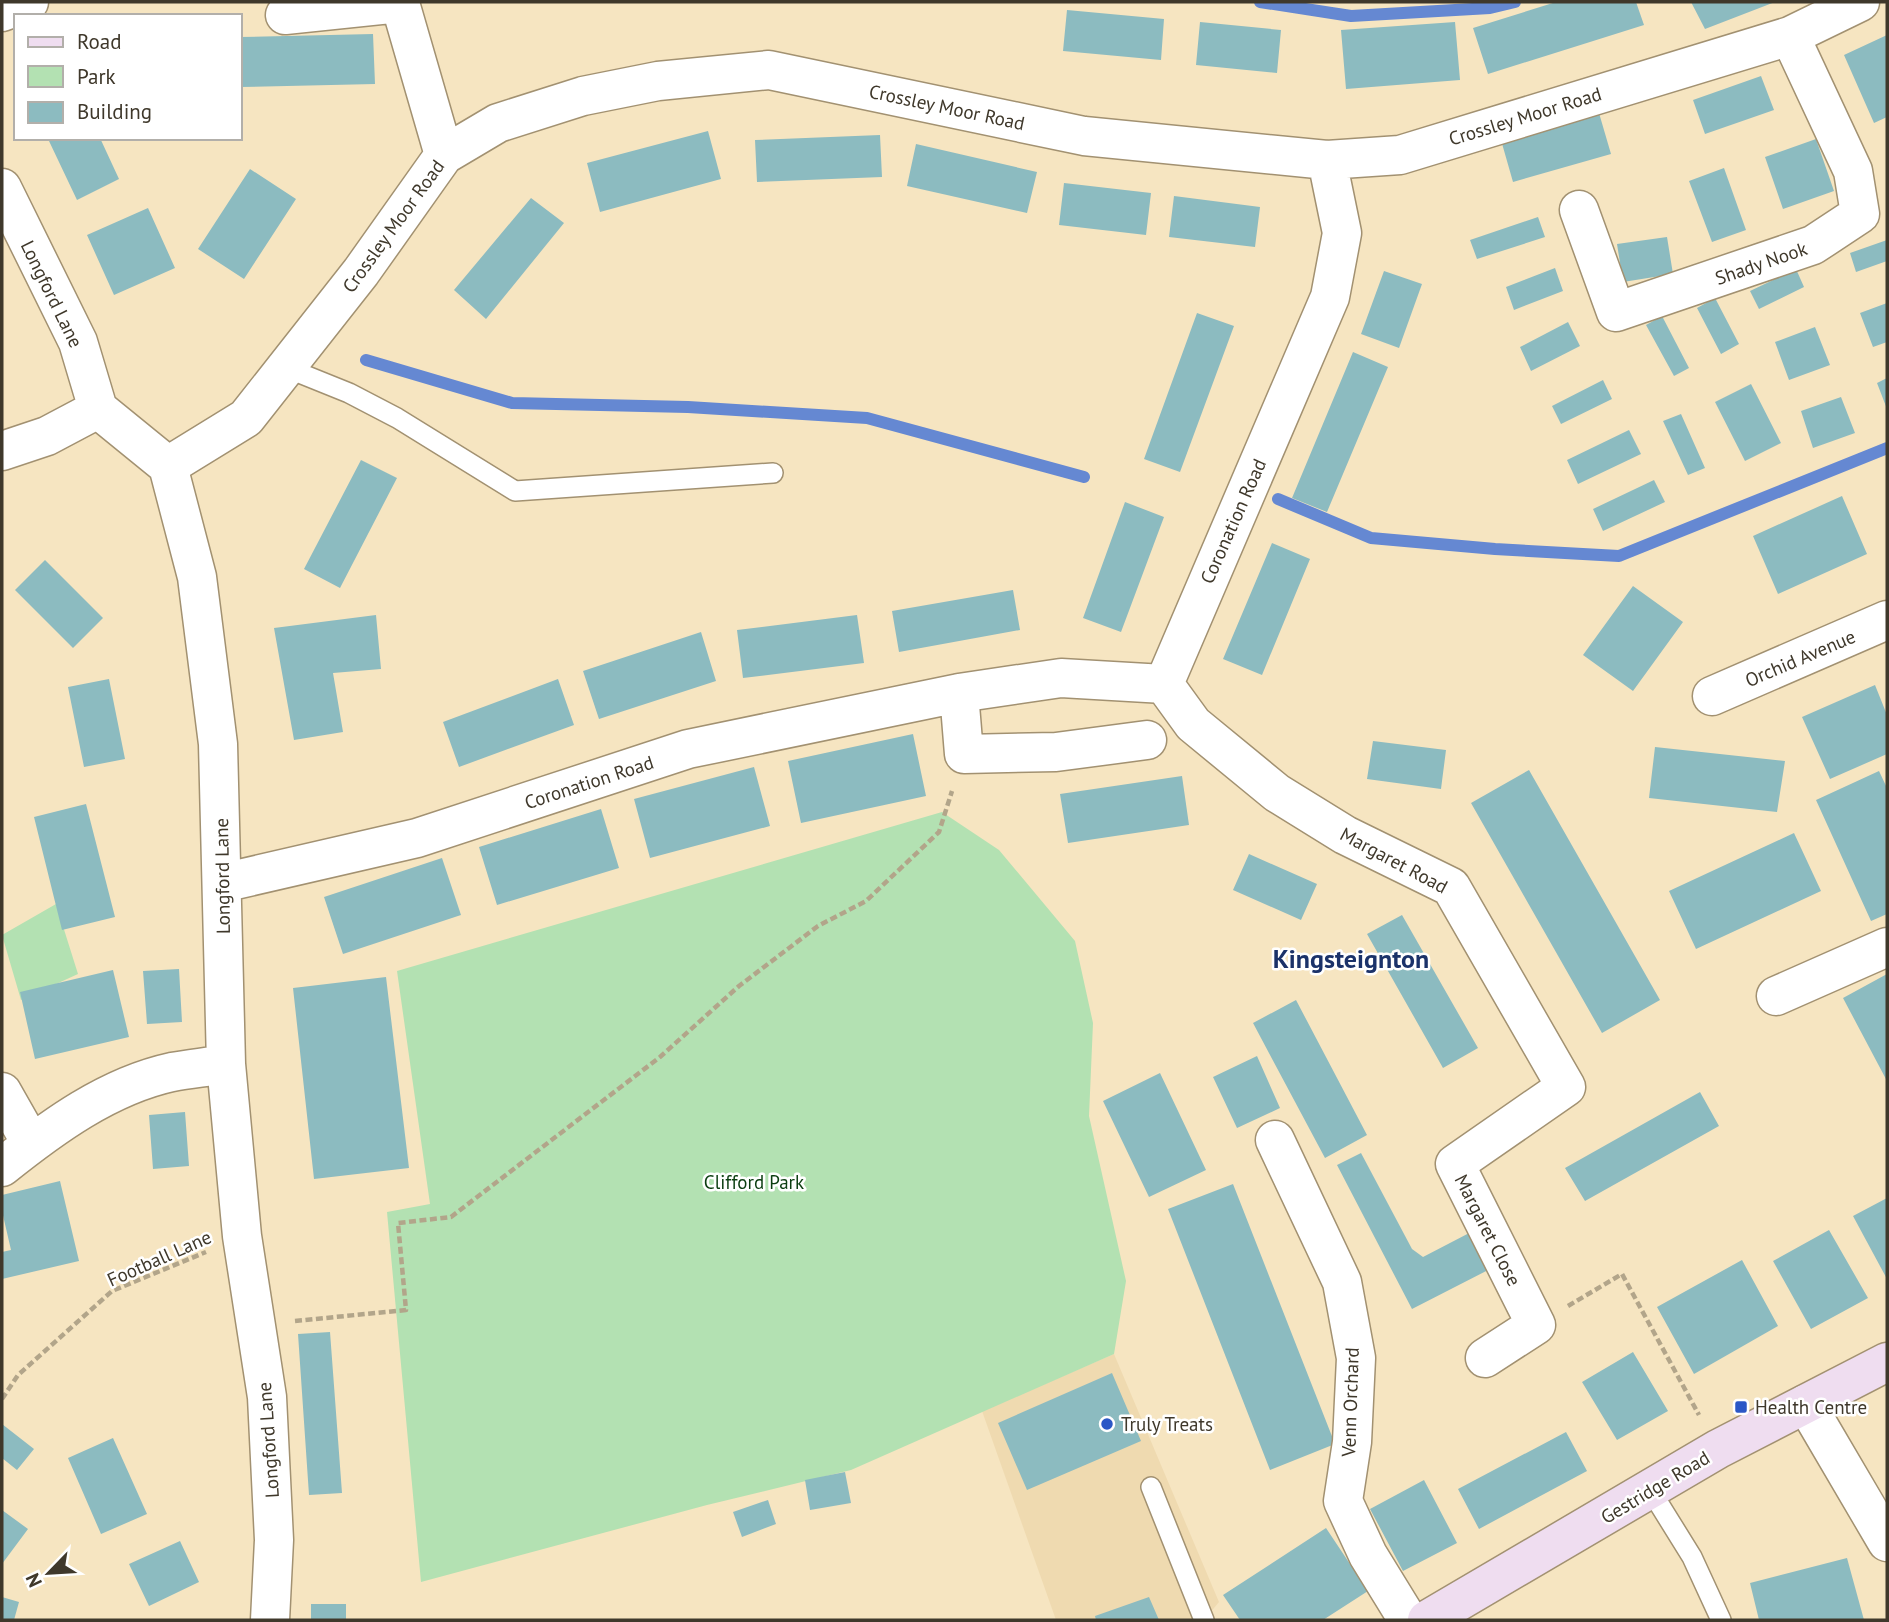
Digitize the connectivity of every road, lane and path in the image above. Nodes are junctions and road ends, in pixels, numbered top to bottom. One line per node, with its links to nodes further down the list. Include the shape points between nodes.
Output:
1 (29, 2): 3 (street)
2 (1860, 2): 5 (street, Crossley Moor Road)
3 (2, 12)
4 (285, 15): 6 (street, via 400,4)
5 (1790, 36): 7 (street, Crossley Moor Road, via 1400,155); 9 (street, Shady Nook, via 1853,171 1860,214 1813,245 1616,312)
6 (443, 155): 7 (street, Crossley Moor Road, via 498,123 583,96 658,81 769,70 1084,136); 10 (street, Crossley Moor Road)
7 (1327, 160): 16 (street, Coronation Road, via 1342,233 1330,297)
8 (2, 188): 11 (street, Longford Lane, via 78,342)
9 (1579, 210)
10 (287, 368): 13 (street, Crossley Moor Road, via 246,418); 14 (lane, via 397,418 515,491)
11 (97, 409): 12 (street, via 47,436); 13 (street)
12 (2, 451)
13 (168, 466): 21 (street, Longford Lane, via 197,577 218,744)
14 (773, 473)
15 (1887, 620): 18 (street, Orchid Avenue)
16 (1164, 684): 17 (street, Coronation Road, via 1061,678); 25 (street, Margaret Road, via 1193,724 1277,793 1345,835 1451,887)
17 (959, 694): 20 (street); 21 (street, Coronation Road, via 688,749 417,838)
18 (1712, 696)
19 (1147, 740): 20 (street, via 1056,752)
20 (964, 754): 31 (path, via 939,832 866,901 818,926 749,978 660,1057 450,1217 398,1223 406,1311)
21 (222, 884): 24 (street, Longford Lane)
22 (1887, 947): 23 (street)
23 (1776, 996)
24 (226, 1065): 28 (street, via 171,1073 115,1091); 30 (street, Longford Lane)
25 (1566, 1087): 32 (street, Margaret Close, via 1455,1164)
26 (2, 1092): 28 (street)
27 (1275, 1140): 43 (street, Venn Orchard, via 1342,1282 1356,1358 1352,1441 1343,1501 1368,1555)
28 (31, 1143): 29 (street)
29 (2, 1167)
30 (242, 1236): 31 (street, Longford Lane); 35 (path, Football Lane, via 112,1291 18,1375)
31 (256, 1324): 41 (street, Longford Lane, via 267,1397 274,1540)
32 (1536, 1325): 33 (street); 37 (path, via 1622,1275)
33 (1485, 1358)
34 (1887, 1362): 36 (main road, Gestridge Road)
35 (2, 1399)
36 (1806, 1404): 37 (main road, Gestridge Road); 40 (street)
37 (1718, 1449): 39 (main road, Gestridge Road)
38 (1151, 1487): 42 (lane)
39 (1651, 1491): 44 (main road, Gestridge Road); 45 (lane, via 1692,1557)
40 (1887, 1542)
41 (270, 1620)
42 (1204, 1620)
43 (1408, 1620)
44 (1427, 1620)
45 (1721, 1620)

